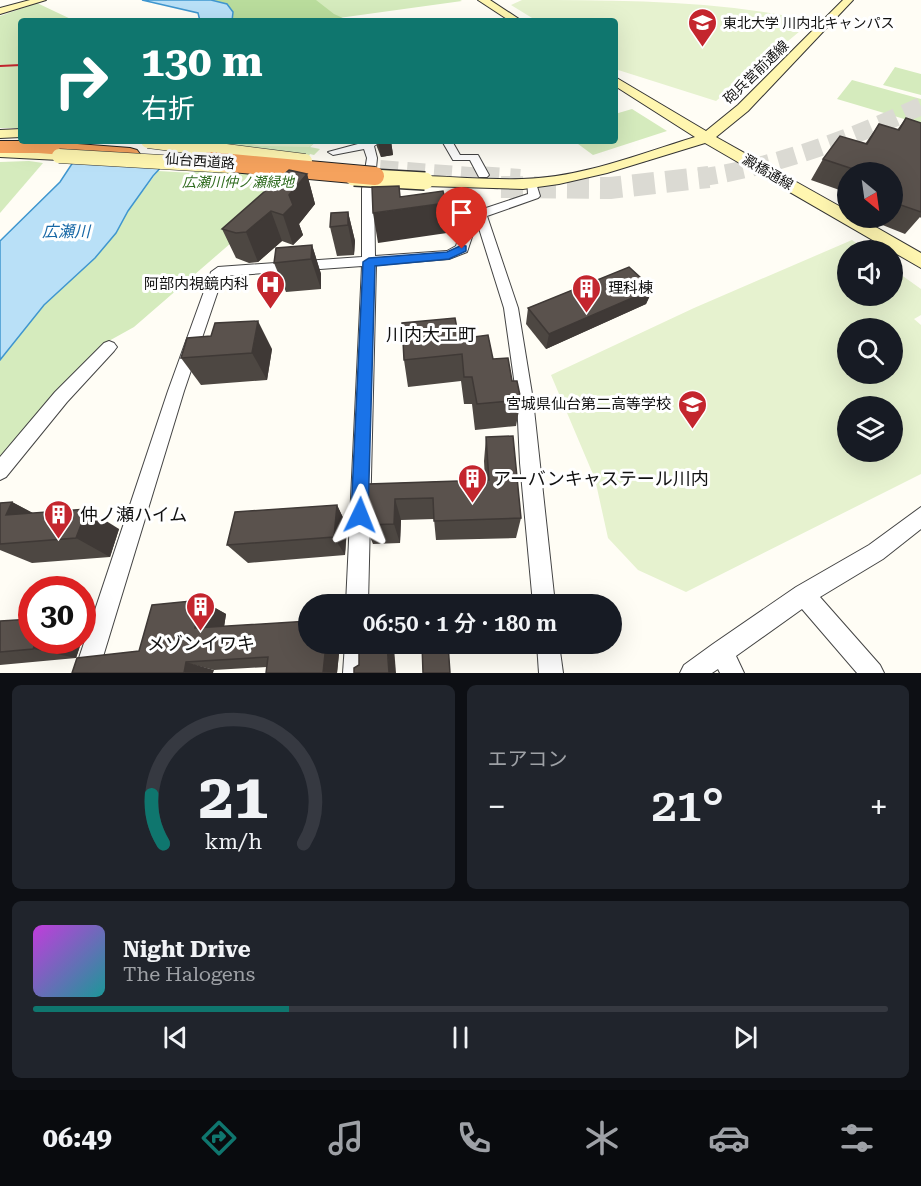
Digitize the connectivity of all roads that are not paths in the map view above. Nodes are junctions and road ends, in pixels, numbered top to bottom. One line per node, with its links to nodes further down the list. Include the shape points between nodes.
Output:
1 (40, 0): 4 (street)
2 (485, 0): 5 (street)
3 (848, 0): 9 (street, 砲兵営前通線, via 743,108)
4 (4, 9)
5 (512, 18)
6 (618, 83): 9 (street, 澱橋通線)
7 (0, 134): 8 (street)
8 (18, 134)
9 (707, 138): 25 (street, via 602,170); 28 (street, 澱橋通線)
10 (18, 139): 11 (highway)
11 (0, 140)
12 (126, 144): 21 (highway, 仙台西道路)
13 (170, 144): 23 (street, bridge)
14 (369, 144): 19 (street)
15 (373, 144): 24 (street)
16 (449, 144): 22 (street, via 457,158 474,157)
17 (0, 147): 18 (highway, 仙台西道路)
18 (66, 148): 20 (street); 21 (highway, 仙台西道路, bridge); 23 (street, bridge, via 209,164)
19 (333, 152)
20 (0, 153)
21 (178, 154): 24 (highway, 仙台西道路, bridge)
22 (483, 175): 23 (street); 25 (street, via 521,177)
23 (426, 177): 25 (street)
24 (374, 178): 27 (street)
25 (531, 182): 26 (street, via 534,196)
26 (480, 213): 27 (street, via 469,223 462,249 449,255); 33 (street, via 511,308 525,400)
27 (369, 262): 32 (street); 38 (street, via 218,272)
28 (921, 262)
29 (110, 347): 30 (street, via 61,397)
30 (0, 471)
31 (921, 517): 34 (street, via 876,552)
32 (357, 594)
33 (543, 594)
34 (804, 595): 35 (street); 43 (street)
35 (721, 652): 41 (street); 42 (street)
36 (356, 654): 39 (street)
37 (549, 654): 40 (street)
38 (86, 673)
39 (355, 673)
40 (551, 673)
41 (692, 673)
42 (732, 673)
43 (872, 673)

